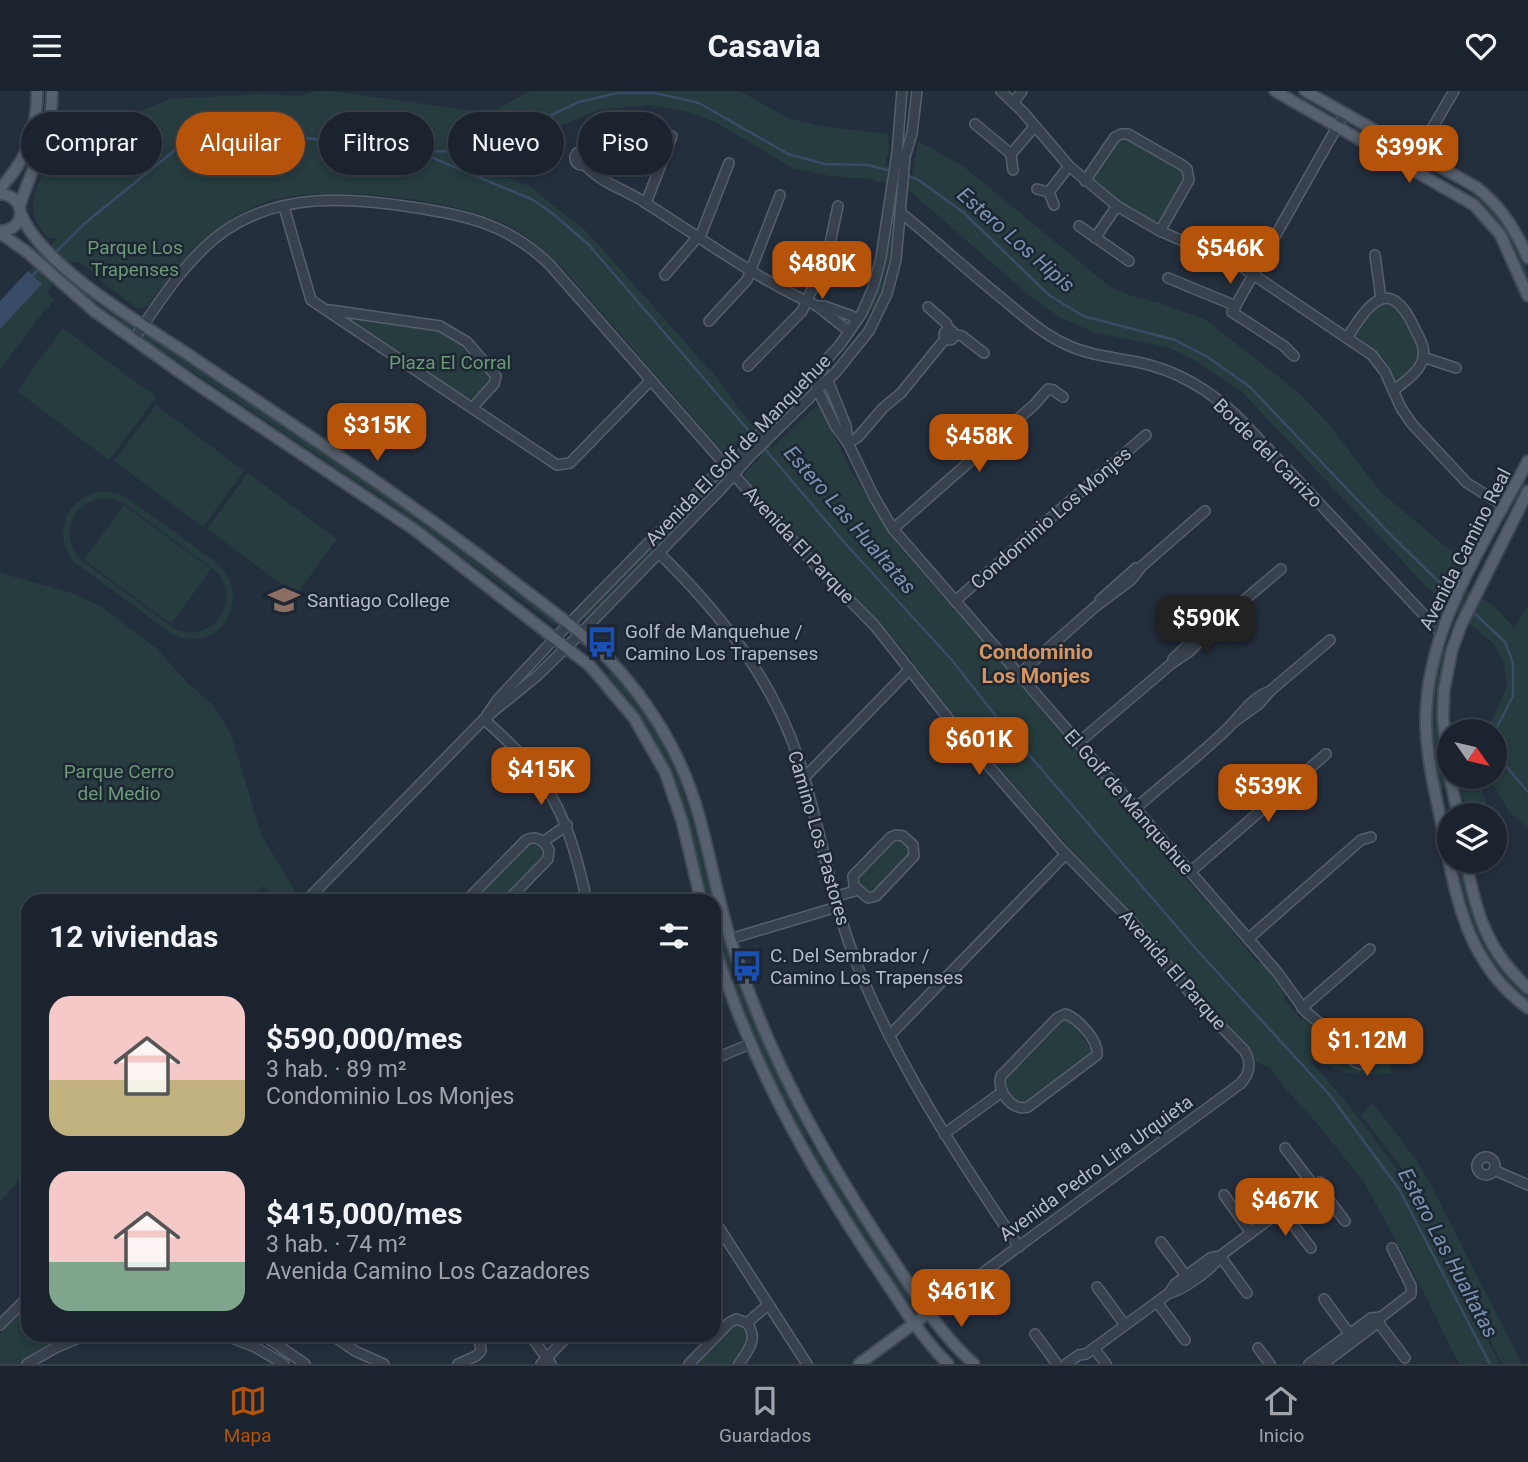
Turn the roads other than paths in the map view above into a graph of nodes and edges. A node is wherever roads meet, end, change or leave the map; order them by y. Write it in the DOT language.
graph roads {
  1 [pos="37,91"];
  2 [pos="52,91"];
  3 [pos="902,91"];
  4 [pos="917,91"];
  5 [pos="1001,91"];
  6 [pos="1022,91"];
  7 [pos="1275,91"];
  8 [pos="1454,91"];
  9 [pos="1309,92"];
  10 [pos="1014,102"];
  11 [pos="1302,106"];
  12 [pos="1345,113"];
  13 [pos="975,124"];
  14 [pos="1035,126"];
  15 [pos="1337,127"];
  16 [pos="1011,154"];
  17 [pos="901,155"];
  18 [pos="1417,155"];
  19 [pos="729,163"];
  20 [pos="1069,166"];
  21 [pos="1013,170"];
  22 [pos="597,175"];
  23 [pos="657,175"];
  24 [pos="1085,181"];
  25 [pos="1465,182"];
  26 [pos="1037,189"];
  27 [pos="0,192"];
  28 [pos="1049,192"];
  29 [pos="1457,194"];
  30 [pos="780,195"];
  31 [pos="896,195"];
  32 [pos="646,203"];
  33 [pos="1054,205"];
  34 [pos="838,206"];
  35 [pos="1117,206"];
  36 [pos="284,207"];
  37 [pos="20,210"];
  38 [pos="901,213"];
  39 [pos="1079,226"];
  40 [pos="1160,231"];
  41 [pos="0,232"];
  42 [pos="925,234"];
  43 [pos="900,238"];
  44 [pos="1095,238"];
  45 [pos="698,239"];
  46 [pos="1375,255"];
  47 [pos="1528,258"];
  48 [pos="1129,261"];
  49 [pos="751,271"];
  50 [pos="665,275"];
  51 [pos="1253,275"];
  52 [pos="1168,278"];
  53 [pos="1528,296"];
  54 [pos="1381,299"];
  55 [pos="806,302"];
  56 [pos="817,306"];
  57 [pos="928,307"];
  58 [pos="324,309"];
  59 [pos="1234,309"];
  60 [pos="857,315"];
  61 [pos="709,321"];
  62 [pos="144,324"];
  63 [pos="869,331"];
  64 [pos="846,333"];
  65 [pos="949,334"];
  66 [pos="1347,338"];
  67 [pos="134,339"];
  68 [pos="984,353"];
  69 [pos="1294,356"];
  70 [pos="829,357"];
  71 [pos="1423,357"];
  72 [pos="748,366"];
  73 [pos="1456,368"];
  74 [pos="651,380"];
  75 [pos="828,381"];
  76 [pos="1394,390"];
  77 [pos="818,391"];
  78 [pos="1063,397"];
  79 [pos="472,408"];
  80 [pos="771,429"];
  81 [pos="1146,435"];
  82 [pos="849,443"];
  83 [pos="747,453"];
  84 [pos="1528,461"];
  85 [pos="726,466"];
  86 [pos="734,475"];
  87 [pos="1528,491"];
  88 [pos="1504,506"];
  89 [pos="1205,511"];
  90 [pos="1498,517"];
  91 [pos="893,529"];
  92 [pos="1507,531"];
  93 [pos="659,553"];
  94 [pos="1281,569"];
  95 [pos="955,601"];
  96 [pos="569,624"];
  97 [pos="1440,632"];
  98 [pos="580,634"];
  99 [pos="556,637"];
  100 [pos="1330,640"];
  101 [pos="568,647"];
  102 [pos="1451,656"];
  103 [pos="616,667"];
  104 [pos="910,670"];
  105 [pos="1018,674"];
  106 [pos="603,679"];
  107 [pos="484,719"];
  108 [pos="1443,719"];
  109 [pos="1078,743"];
  110 [pos="1326,754"];
  111 [pos="804,778"];
  112 [pos="1452,789"];
  113 [pos="1453,795"];
  114 [pos="1437,797"];
  115 [pos="1438,803"];
  116 [pos="1455,803"];
  117 [pos="1135,809"];
  118 [pos="567,825"];
  119 [pos="1371,837"];
  120 [pos="543,842"];
  121 [pos="1066,854"];
  122 [pos="1191,872"];
  123 [pos="1452,873"];
  124 [pos="1469,873"];
  125 [pos="859,890"];
  126 [pos="313,894"];
  127 [pos="473,894"];
  128 [pos="514,894"];
  129 [pos="585,894"];
  130 [pos="699,894"];
  131 [pos="719,894"];
  132 [pos="835,902"];
  133 [pos="721,903"];
  134 [pos="730,939"];
  135 [pos="1248,939"];
  136 [pos="1370,949"];
  137 [pos="721,965"];
  138 [pos="1528,988"];
  139 [pos="1302,1008"];
  140 [pos="1528,1009"];
  141 [pos="1408,1028"];
  142 [pos="889,1036"];
  143 [pos="750,1044"];
  144 [pos="1351,1045"];
  145 [pos="1374,1054"];
  146 [pos="721,1056"];
  147 [pos="1248,1070"];
  148 [pos="1003,1092"];
  149 [pos="944,1134"];
  150 [pos="815,1136"];
  151 [pos="796,1139"];
  152 [pos="1285,1148"];
  153 [pos="1494,1170"];
  154 [pos="1317,1184"];
  155 [pos="1528,1185"];
  156 [pos="1224,1195"];
  157 [pos="1282,1210"];
  158 [pos="1345,1221"];
  159 [pos="721,1231"];
  160 [pos="1251,1233"];
  161 [pos="1161,1242"];
  162 [pos="1019,1247"];
  163 [pos="1311,1248"];
  164 [pos="1392,1248"];
  165 [pos="1220,1256"];
  166 [pos="1188,1279"];
  167 [pos="1097,1287"];
  168 [pos="1247,1293"];
  169 [pos="1324,1299"];
  170 [pos="1157,1302"];
  171 [pos="21,1304"];
  172 [pos="768,1305"];
  173 [pos="928,1313"];
  174 [pos="1379,1319"];
  175 [pos="914,1323"];
  176 [pos="747,1324"];
  177 [pos="0,1325"];
  178 [pos="1125,1325"];
  179 [pos="721,1330"];
  180 [pos="1035,1334"];
  181 [pos="1352,1337"];
  182 [pos="1185,1340"];
  183 [pos="73,1342"];
  184 [pos="242,1342"];
  185 [pos="273,1342"];
  186 [pos="342,1342"];
  187 [pos="479,1342"];
  188 [pos="534,1342"];
  189 [pos="563,1342"];
  190 [pos="710,1342"];
  191 [pos="1258,1348"];
  192 [pos="1090,1351"];
  193 [pos="1405,1358"];
  194 [pos="41,1360"];
  195 [pos="546,1362"];
  196 [pos="1311,1363"];
  197 [pos="27,1364"];
  198 [pos="284,1364"];
  199 [pos="305,1364"];
  200 [pos="384,1364"];
  201 [pos="458,1364"];
  202 [pos="689,1364"];
  203 [pos="739,1364"];
  204 [pos="807,1364"];
  205 [pos="859,1364"];
  206 [pos="948,1364"];
  207 [pos="974,1364"];
  208 [pos="1057,1364"];
  209 [pos="1066,1364"];
  210 [pos="1080,1364"];
  211 [pos="1106,1364"];
  212 [pos="1270,1364"];
  213 [pos="1323,1364"];
  1 -- 27 [label="main road"];
  2 -- 37 [label="main road"];
  3 -- 17 [label="street, Avenida El Golf de Manquehue"];
  4 -- 17 [label="street, Avenida El Golf de Manquehue"];
  5 -- 10 [label="street"];
  6 -- 10 [label="street"];
  7 -- 11 [label="main road"];
  8 -- 18 [label="street"];
  9 -- 11 [label="street"];
  9 -- 12 [label="main road"];
  10 -- 14 [label="street"];
  11 -- 15 [label="main road"];
  12 -- 15 [label="street"];
  12 -- 18 [label="main road"];
  13 -- 16 [label="street"];
  14 -- 16 [label="street"];
  14 -- 20 [label="street"];
  15 -- 29 [label="main road"];
  15 -- 51 [label="street"];
  16 -- 21 [label="street"];
  17 -- 31 [label="street, Avenida El Golf de Manquehue"];
  18 -- 25 [label="main road"];
  19 -- 45 [label="street"];
  20 -- 24 [label="street"];
  20 -- 28 [label="street"];
  22 -- 32 [label="street"];
  23 -- 32 [label="street"];
  24 -- 35 [label="street"];
  24 -- 40 [label="street"];
  25 -- 29 [label="main road"];
  25 -- 47 [label="main road"];
  26 -- 28 [label="street"];
  27 -- 37 [label="main road"];
  28 -- 33 [label="street"];
  29 -- 53 [label="main road"];
  30 -- 49 [label="street"];
  31 -- 38 [label="street, Avenida El Golf de Manquehue"];
  31 -- 60 [label="street, Avenida El Golf de Manquehue"];
  32 -- 45 [label="street"];
  34 -- 55 [label="street"];
  35 -- 40 [label="street"];
  35 -- 44 [label="street"];
  36 -- 58 [label="street"];
  36 -- 62 [label="street, Avenida El Parque"];
  36 -- 74 [label="street, Avenida El Parque"];
  37 -- 41 [label="main road"];
  37 -- 62 [label="main road"];
  38 -- 42 [label="street, Borde del Carrizo"];
  38 -- 43 [label="street, Avenida El Golf de Manquehue"];
  39 -- 44 [label="street"];
  40 -- 51 [label="street"];
  41 -- 67 [label="main road"];
  42 -- 43 [label="street"];
  42 -- 97 [label="street, Borde del Carrizo"];
  43 -- 63 [label="street, Avenida El Golf de Manquehue"];
  44 -- 48 [label="street"];
  45 -- 49 [label="street"];
  45 -- 50 [label="street"];
  46 -- 54 [label="street"];
  49 -- 55 [label="street"];
  49 -- 61 [label="street"];
  51 -- 59 [label="street"];
  51 -- 66 [label="street"];
  52 -- 59 [label="street"];
  54 -- 66 [label="street"];
  54 -- 71 [label="street"];
  55 -- 56 [label="street"];
  55 -- 72 [label="street"];
  56 -- 60 [label="street"];
  56 -- 64 [label="street"];
  57 -- 65 [label="street"];
  58 -- 79 [label="street"];
  58 -- 79 [label="street"];
  59 -- 69 [label="street"];
  60 -- 63 [label="street"];
  60 -- 64 [label="street, Avenida El Golf de Manquehue"];
  62 -- 67 [label="street, Avenida El Parque"];
  62 -- 96 [label="main road"];
  63 -- 75 [label="street, Avenida El Golf de Manquehue"];
  64 -- 70 [label="street, Avenida El Golf de Manquehue"];
  65 -- 68 [label="street"];
  65 -- 82 [label="street"];
  66 -- 76 [label="street"];
  67 -- 99 [label="main road"];
  70 -- 77 [label="street"];
  70 -- 80 [label="street, Avenida El Golf de Manquehue"];
  71 -- 73 [label="street"];
  71 -- 76 [label="street"];
  74 -- 79 [label="street"];
  74 -- 85 [label="street, Avenida El Parque"];
  75 -- 77 [label="street, Avenida El Golf de Manquehue"];
  75 -- 82 [label="street, El Golf de Manquehue"];
  76 -- 88 [label="street"];
  77 -- 80 [label="street, Avenida El Golf de Manquehue"];
  77 -- 82 [label="street, El Golf de Manquehue"];
  78 -- 91 [label="street"];
  80 -- 83 [label="street, Avenida El Golf de Manquehue"];
  81 -- 95 [label="street, Condominio Los Monjes"];
  82 -- 91 [label="street, El Golf de Manquehue"];
  83 -- 85 [label="street, Avenida El Golf de Manquehue"];
  83 -- 86 [label="street, Avenida El Golf de Manquehue"];
  84 -- 88 [label="main road, Avenida Camino Real"];
  85 -- 86 [label="street, Avenida El Parque"];
  85 -- 96 [label="street, Avenida El Golf de Manquehue"];
  86 -- 93 [label="street, Avenida El Golf de Manquehue"];
  86 -- 104 [label="street, Avenida El Parque"];
  87 -- 92 [label="main road, Avenida Camino Real"];
  88 -- 90 [label="main road, Avenida Camino Real"];
  89 -- 105 [label="street"];
  90 -- 92 [label="main road"];
  90 -- 97 [label="main road, Avenida Camino Real"];
  91 -- 95 [label="street, El Golf de Manquehue"];
  92 -- 102 [label="main road, Avenida Camino Real"];
  93 -- 98 [label="street, Avenida El Golf de Manquehue"];
  93 -- 111 [label="street, Camino Los Pastores"];
  94 -- 109 [label="street"];
  95 -- 105 [label="street, El Golf de Manquehue"];
  96 -- 98 [label="main road"];
  96 -- 99 [label="street, Avenida El Golf de Manquehue"];
  97 -- 102 [label="main road"];
  97 -- 114 [label="main road, Avenida Camino Real"];
  98 -- 101 [label="street, Avenida El Golf de Manquehue"];
  98 -- 103 [label="main road"];
  99 -- 101 [label="main road"];
  99 -- 107 [label="street, Avenida El Golf de Manquehue"];
  100 -- 117 [label="street"];
  101 -- 106 [label="main road"];
  101 -- 107 [label="street, Avenida El Golf de Manquehue"];
  102 -- 108 [label="main road, Avenida Camino Real"];
  103 -- 106 [label="main road"];
  103 -- 131 [label="main road"];
  104 -- 111 [label="street"];
  104 -- 121 [label="street, Avenida El Parque"];
  105 -- 109 [label="street, El Golf de Manquehue"];
  106 -- 130 [label="main road"];
  107 -- 118 [label="street"];
  107 -- 126 [label="street, Avenida El Golf de Manquehue"];
  109 -- 117 [label="street, El Golf de Manquehue"];
  110 -- 122 [label="street"];
  111 -- 132 [label="street, Camino Los Pastores"];
  112 -- 113 [label="main road, Avenida Camino Real"];
  113 -- 114 [label="main road"];
  113 -- 116 [label="main road, Avenida Camino Real"];
  114 -- 115 [label="main road, Avenida Camino Real"];
  117 -- 122 [label="street, El Golf de Manquehue"];
  118 -- 120 [label="street"];
  118 -- 129 [label="street"];
  119 -- 135 [label="street"];
  120 -- 127 [label="street"];
  120 -- 128 [label="street"];
  121 -- 142 [label="street"];
  121 -- 147 [label="street, Avenida El Parque"];
  122 -- 135 [label="street, El Golf de Manquehue"];
  123 -- 140 [label="main road, Avenida Camino Real"];
  124 -- 138 [label="main road"];
  125 -- 125 [label="street"];
  125 -- 132 [label="street"];
  132 -- 134 [label="street"];
  132 -- 142 [label="street, Camino Los Pastores"];
  133 -- 134 [label="main road"];
  134 -- 150 [label="main road"];
  135 -- 139 [label="street, El Golf de Manquehue"];
  136 -- 139 [label="street"];
  137 -- 143 [label="main road"];
  139 -- 144 [label="street, El Golf de Manquehue"];
  141 -- 145 [label="street"];
  142 -- 149 [label="street, Camino Los Pastores"];
  143 -- 146 [label="street"];
  143 -- 151 [label="main road"];
  144 -- 145 [label="street"];
  144 -- 145 [label="street"];
  147 -- 162 [label="street, Avenida Pedro Lira Urquieta"];
  148 -- 148 [label="street"];
  148 -- 149 [label="street"];
  149 -- 162 [label="street, Camino Los Pastores"];
  150 -- 151 [label="main road"];
  150 -- 173 [label="main road"];
  151 -- 175 [label="main road"];
  152 -- 154 [label="street"];
  153 -- 155 [label="street"];
  154 -- 157 [label="street"];
  154 -- 158 [label="street"];
  156 -- 160 [label="street"];
  157 -- 160 [label="street"];
  157 -- 163 [label="street"];
  159 -- 172 [label="street"];
  160 -- 165 [label="street"];
  161 -- 166 [label="street"];
  162 -- 173 [label="street, Avenida Pedro Lira Urquieta"];
  164 -- 174 [label="street"];
  165 -- 166 [label="street"];
  165 -- 168 [label="street"];
  166 -- 170 [label="street"];
  167 -- 178 [label="street"];
  169 -- 181 [label="street"];
  170 -- 178 [label="street"];
  170 -- 182 [label="street"];
  171 -- 177 [label="street"];
  172 -- 176 [label="street"];
  172 -- 204 [label="street"];
  173 -- 175 [label="main road, Avenida Pedro Lira Urquieta"];
  173 -- 207 [label="main road"];
  174 -- 181 [label="street"];
  174 -- 193 [label="street"];
  175 -- 205 [label="main road, Avenida Pedro Lira Urquieta"];
  175 -- 206 [label="main road"];
  176 -- 179 [label="street"];
  176 -- 203 [label="street"];
  178 -- 192 [label="street"];
  180 -- 208 [label="street"];
  181 -- 196 [label="street"];
  181 -- 213 [label="street"];
  183 -- 194 [label="street"];
  184 -- 198 [label="street"];
  185 -- 199 [label="street"];
  186 -- 200 [label="street"];
  187 -- 201 [label="street"];
  188 -- 195 [label="street"];
  189 -- 195 [label="street"];
  190 -- 202 [label="street"];
  191 -- 212 [label="street"];
  192 -- 209 [label="street"];
  192 -- 210 [label="street"];
  192 -- 211 [label="street"];
  194 -- 197 [label="street"];
}
